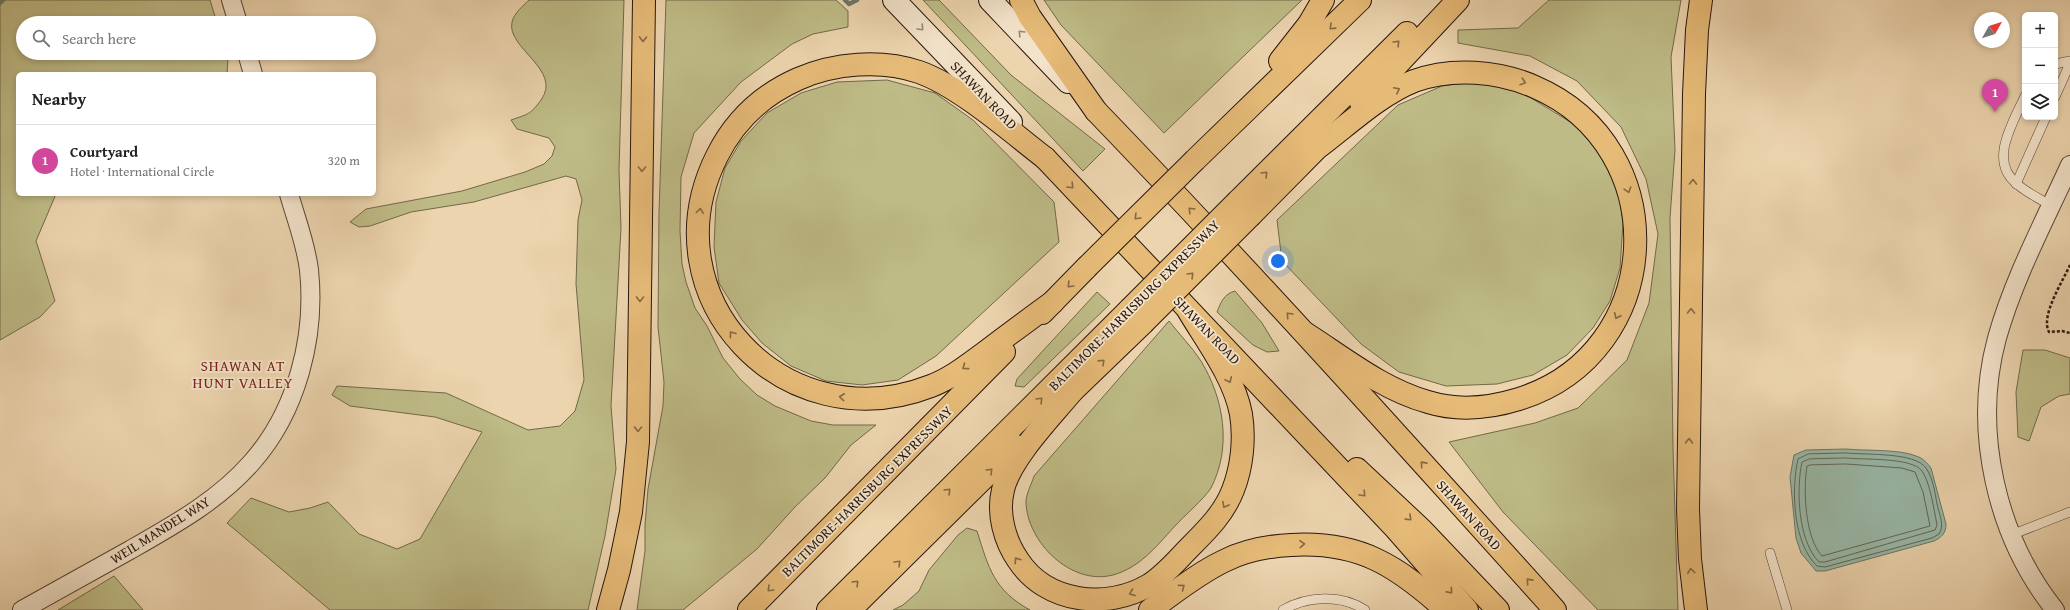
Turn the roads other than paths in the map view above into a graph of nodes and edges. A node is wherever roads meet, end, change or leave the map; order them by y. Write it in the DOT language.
graph roads {
  1 [pos="231,0"];
  2 [pos="644,0"];
  3 [pos="894,0"];
  4 [pos="990,0"];
  5 [pos="1022,0"];
  6 [pos="1323,0"];
  7 [pos="1360,0"];
  8 [pos="1440,0"];
  9 [pos="1458,0"];
  10 [pos="1701,0"];
  11 [pos="236,16"];
  12 [pos="249,60"];
  13 [pos="2070,62"];
  14 [pos="2058,64"];
  15 [pos="252,72"];
  16 [pos="2058,90"];
  17 [pos="2022,103"];
  18 [pos="1096,111"];
  19 [pos="2045,120"];
  20 [pos="1218,138"];
  21 [pos="1320,146"];
  22 [pos="1045,158"];
  23 [pos="2070,166"];
  24 [pos="2016,184"];
  25 [pos="290,196"];
  26 [pos="2052,206"];
  27 [pos="1244,208"];
  28 [pos="1052,302"];
  29 [pos="1188,310"];
  30 [pos="1137,316"];
  31 [pos="1305,333"];
  32 [pos="1255,380"];
  33 [pos="1074,389"];
  34 [pos="2070,512"];
  35 [pos="2011,535"];
  36 [pos="1770,553"];
  37 [pos="22,610"];
  38 [pos="608,610"];
  39 [pos="749,610"];
  40 [pos="828,610"];
  41 [pos="850,610"];
  42 [pos="1150,610"];
  43 [pos="1283,610"];
  44 [pos="1365,610"];
  45 [pos="1446,610"];
  46 [pos="1467,610"];
  47 [pos="1498,610"];
  48 [pos="1555,610"];
  49 [pos="1696,610"];
  50 [pos="1787,610"];
  51 [pos="2055,610"];
  1 -- 11 [label="street"];
  2 -- 38 [label="main road, one-way"];
  3 -- 22 [label="main road, SHAWAN ROAD, one-way"];
  18 -- 4 [label="main road, SHAWAN ROAD, one-way"];
  5 -- 18 [label="main road"];
  6 -- 20 [label="main road"];
  7 -- 20 [label="main road, BALTIMORE-HARRISBURG EXPRESSWAY, one-way"];
  27 -- 8 [label="main road, BALTIMORE-HARRISBURG EXPRESSWAY, one-way"];
  9 -- 21 [label="main road"];
  49 -- 10 [label="main road, one-way"];
  12 -- 15 [label="street"];
  13 -- 14 [label="lane"];
  13 -- 16 [label="lane"];
  17 -- 24 [label="lane"];
  31 -- 18 [label="main road, SHAWAN ROAD, one-way"];
  19 -- 24 [label="lane"];
  20 -- 28 [label="main road, BALTIMORE-HARRISBURG EXPRESSWAY, one-way, bridge"];
  21 -- 27 [label="main road"];
  21 -- 31 [label="main road, one-way"];
  28 -- 22 [label="main road, one-way"];
  22 -- 29 [label="main road, SHAWAN ROAD, one-way"];
  23 -- 26 [label="street"];
  24 -- 26 [label="lane"];
  25 -- 37 [label="street, WEIL MANDEL WAY"];
  26 -- 35 [label="street"];
  30 -- 27 [label="main road, BALTIMORE-HARRISBURG EXPRESSWAY, one-way, bridge"];
  28 -- 39 [label="main road, BALTIMORE-HARRISBURG EXPRESSWAY, one-way"];
  29 -- 32 [label="main road, SHAWAN ROAD"];
  29 -- 33 [label="main road, one-way"];
  33 -- 30 [label="main road, one-way"];
  40 -- 30 [label="main road, BALTIMORE-HARRISBURG EXPRESSWAY, one-way"];
  48 -- 31 [label="main road, SHAWAN ROAD, one-way"];
  32 -- 46 [label="main road, SHAWAN ROAD, one-way"];
  32 -- 47 [label="main road, one-way"];
  41 -- 33 [label="main road, one-way"];
  34 -- 35 [label="lane"];
  35 -- 51 [label="street"];
  36 -- 50 [label="lane"];
  42 -- 45 [label="main road, one-way"];
  43 -- 44 [label="lane"];
}
